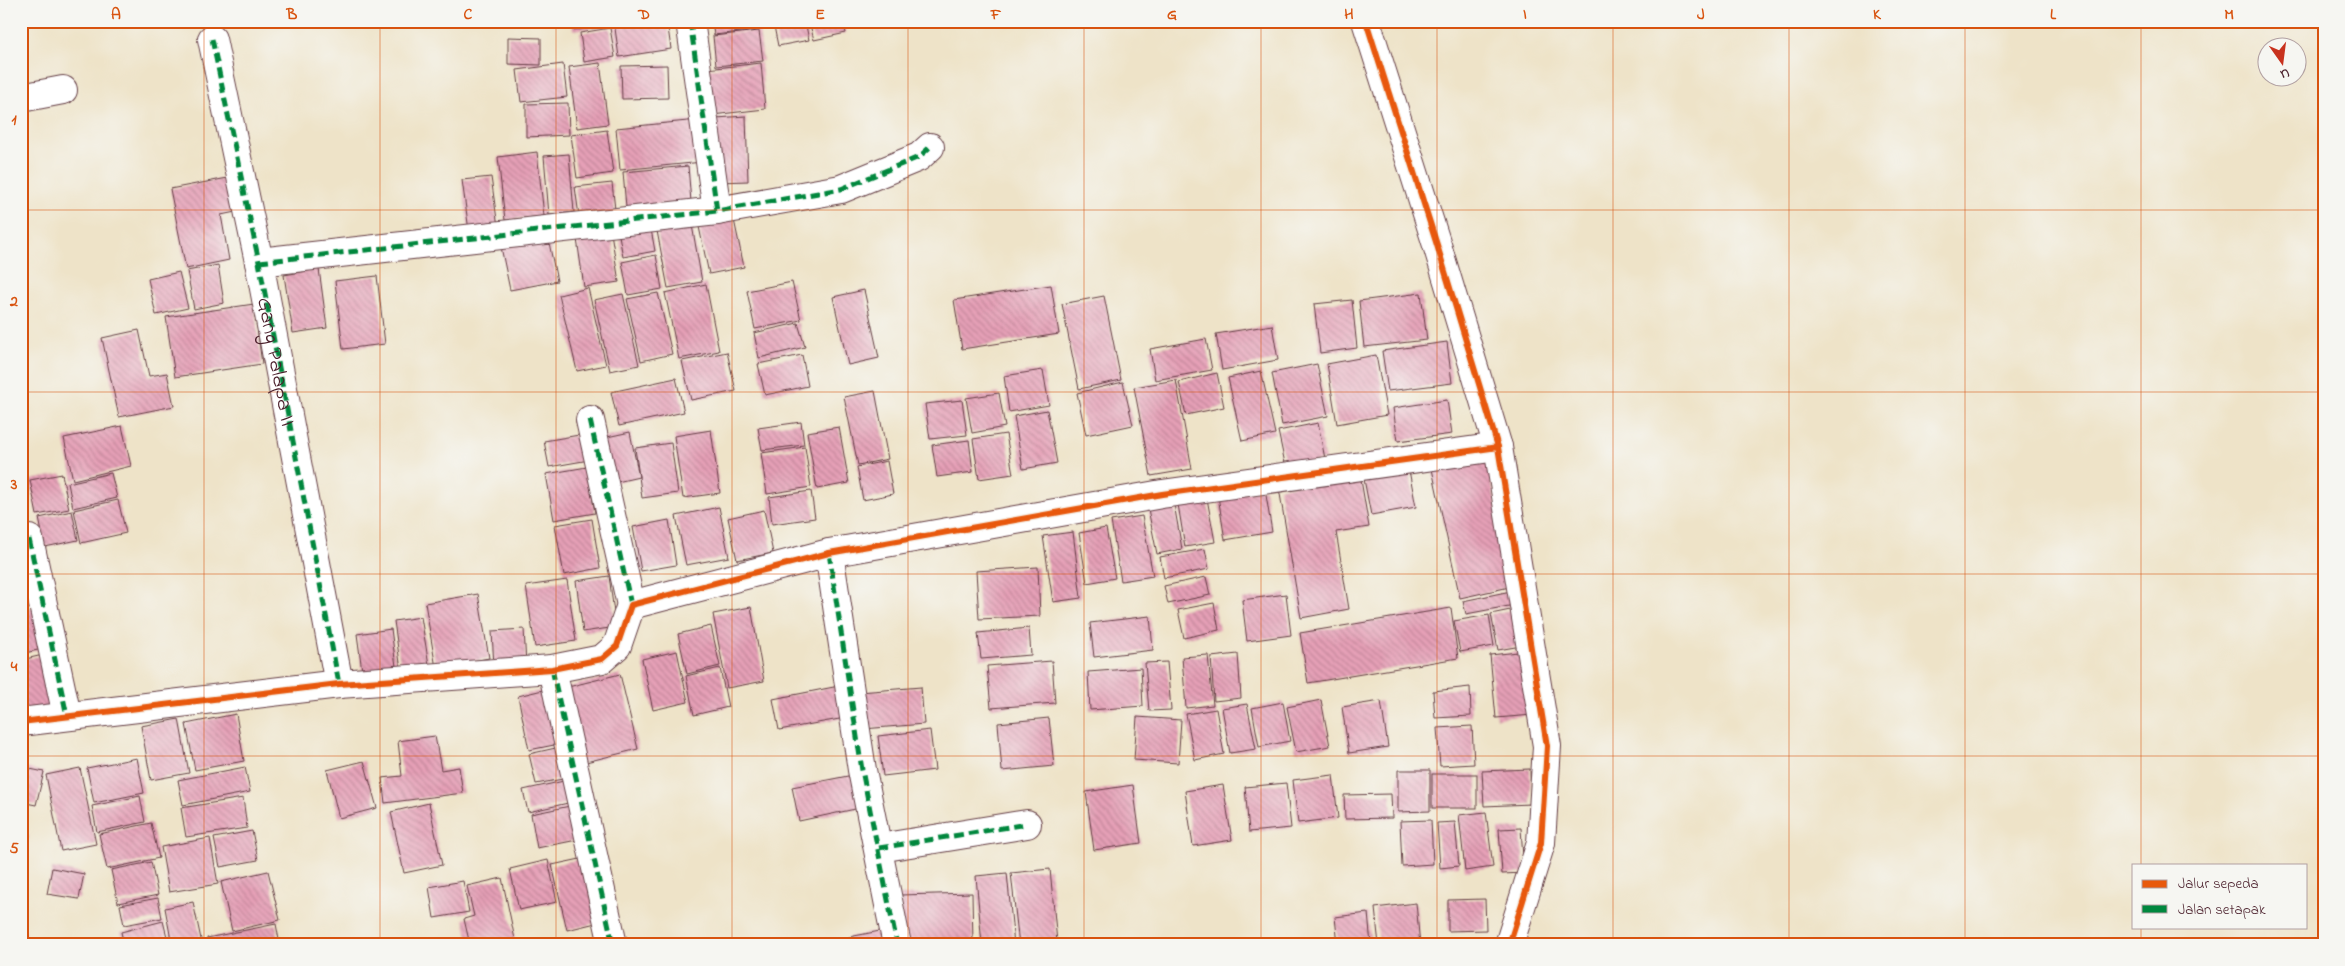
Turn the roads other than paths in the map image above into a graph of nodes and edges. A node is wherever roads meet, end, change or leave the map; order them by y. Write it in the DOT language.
graph roads {
  1 [pos="690,21"];
  2 [pos="1366,21"];
  3 [pos="212,39"];
  4 [pos="63,90"];
  5 [pos="21,98"];
  6 [pos="930,147"];
  7 [pos="717,211"];
  8 [pos="259,262"];
  9 [pos="590,420"];
  10 [pos="1498,447"];
  11 [pos="29,539"];
  12 [pos="829,552"];
  13 [pos="631,605"];
  14 [pos="552,670"];
  15 [pos="339,684"];
  16 [pos="67,716"];
  17 [pos="21,722"];
  18 [pos="1027,824"];
  19 [pos="879,848"];
  20 [pos="613,945"];
  21 [pos="898,945"];
  22 [pos="1509,945"];
  1 -- 7 [label="street"];
  2 -- 10 [label="street"];
  3 -- 8 [label="street, Gang Palapa II"];
  4 -- 5 [label="street"];
  6 -- 7 [label="street"];
  7 -- 8 [label="street"];
  8 -- 15 [label="street, Gang Palapa II"];
  9 -- 13 [label="street"];
  10 -- 12 [label="street"];
  10 -- 22 [label="street"];
  11 -- 16 [label="street"];
  12 -- 13 [label="street"];
  12 -- 19 [label="street"];
  13 -- 14 [label="street"];
  14 -- 15 [label="street"];
  14 -- 20 [label="street"];
  15 -- 16 [label="street"];
  16 -- 17 [label="street"];
  18 -- 19 [label="street"];
  19 -- 21 [label="street"];
}
